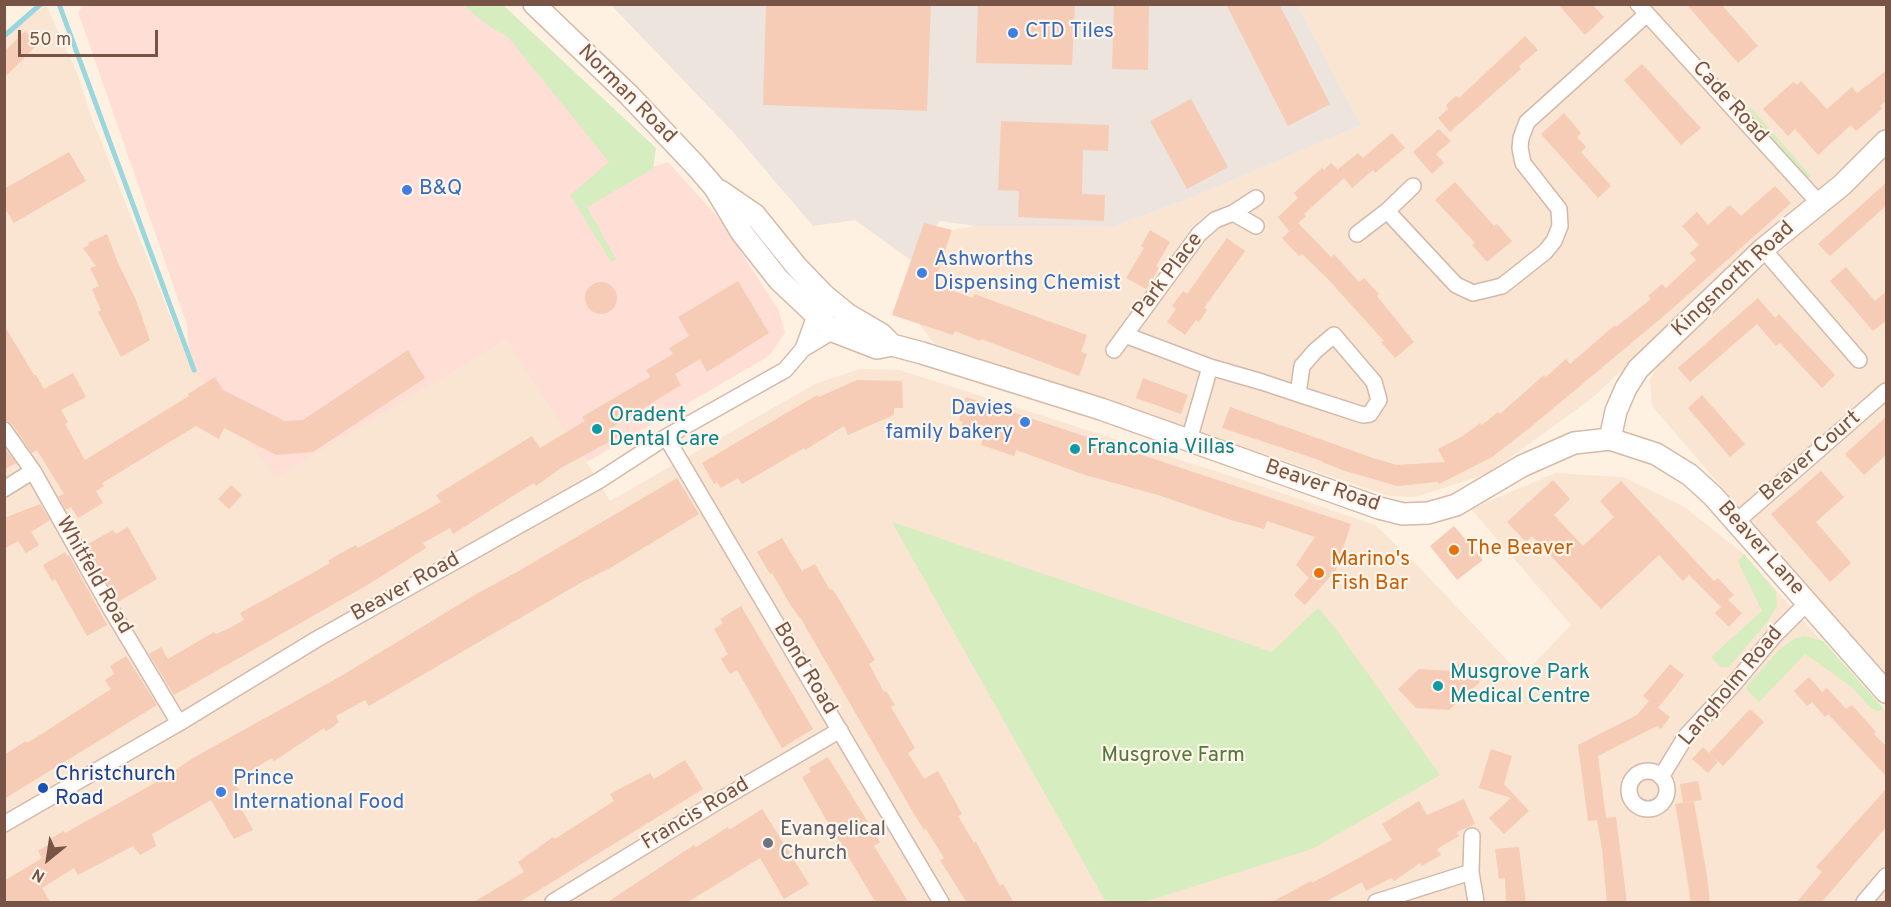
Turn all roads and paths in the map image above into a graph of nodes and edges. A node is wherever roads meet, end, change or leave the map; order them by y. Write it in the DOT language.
graph roads {
  1 [pos="534,4"];
  2 [pos="1642,9"];
  3 [pos="1887,141"];
  4 [pos="1413,186"];
  5 [pos="715,188"];
  6 [pos="1256,198"];
  7 [pos="1820,203"];
  8 [pos="1387,211"];
  9 [pos="1233,213"];
  10 [pos="1256,226"];
  11 [pos="1357,234"];
  12 [pos="1763,249"];
  13 [pos="825,296"];
  14 [pos="814,314"];
  15 [pos="847,314"];
  16 [pos="833,331"];
  17 [pos="1125,335"];
  18 [pos="892,345"];
  19 [pos="802,348"];
  20 [pos="1114,351"];
  21 [pos="1859,360"];
  22 [pos="1210,367"];
  23 [pos="1887,391"];
  24 [pos="1298,394"];
  25 [pos="4,430"];
  26 [pos="666,437"];
  27 [pos="1610,439"];
  28 [pos="1189,440"];
  29 [pos="33,471"];
  30 [pos="4,489"];
  31 [pos="1736,522"];
  32 [pos="1808,602"];
  33 [pos="1887,692"];
  34 [pos="179,723"];
  35 [pos="840,730"];
  36 [pos="1661,777"];
  37 [pos="4,824"];
  38 [pos="1472,836"];
  39 [pos="1471,872"];
  40 [pos="1887,876"];
  41 [pos="553,903"];
  42 [pos="941,903"];
  43 [pos="1376,903"];
  44 [pos="1476,903"];
  45 [pos="1864,903"];
  1 -- 5 [label="main road, Norman Road"];
  2 -- 7 [label="street, Cade Road"];
  2 -- 8 [label="street"];
  3 -- 7 [label="main road, Kingsnorth Road"];
  4 -- 8 [label="street"];
  5 -- 13 [label="main road, Norman Road"];
  5 -- 14 [label="main road, Norman Road"];
  6 -- 9 [label="street, Park Place"];
  7 -- 12 [label="main road, Kingsnorth Road"];
  8 -- 11 [label="street"];
  9 -- 10 [label="street"];
  9 -- 17 [label="street, Park Place"];
  12 -- 21 [label="street"];
  12 -- 27 [label="main road, Kingsnorth Road"];
  13 -- 14 [label="street"];
  13 -- 15 [label="main road, Beaver Road"];
  14 -- 16 [label="main road, Beaver Road"];
  14 -- 19 [label="street, Beaver Road"];
  15 -- 16 [label="street"];
  15 -- 18 [label="main road, Beaver Road"];
  16 -- 18 [label="main road, Beaver Road"];
  16 -- 19 [label="street, Beaver Road"];
  17 -- 20 [label="street"];
  17 -- 22 [label="street, Park Place"];
  18 -- 28 [label="main road, Beaver Road"];
  19 -- 26 [label="street, Beaver Road"];
  22 -- 24 [label="street, Park Place"];
  22 -- 28 [label="street"];
  23 -- 31 [label="street, Beaver Court"];
  24 -- 24 [label="street, Park Place"];
  25 -- 29 [label="street, Whitfeld Road"];
  26 -- 34 [label="street, Beaver Road"];
  26 -- 35 [label="street, Bond Road"];
  27 -- 28 [label="main road, Beaver Road"];
  27 -- 31 [label="main road, Beaver Lane"];
  29 -- 30 [label="street"];
  29 -- 34 [label="street, Whitfeld Road"];
  31 -- 32 [label="main road, Beaver Lane"];
  32 -- 33 [label="main road, Beaver Lane"];
  32 -- 36 [label="street, Langholm Road"];
  34 -- 37 [label="street, Beaver Road"];
  35 -- 41 [label="street, Francis Road"];
  35 -- 42 [label="street, Bond Road"];
  38 -- 39 [label="street"];
  39 -- 43 [label="street"];
  39 -- 44 [label="street"];
  40 -- 45 [label="street"];
}
